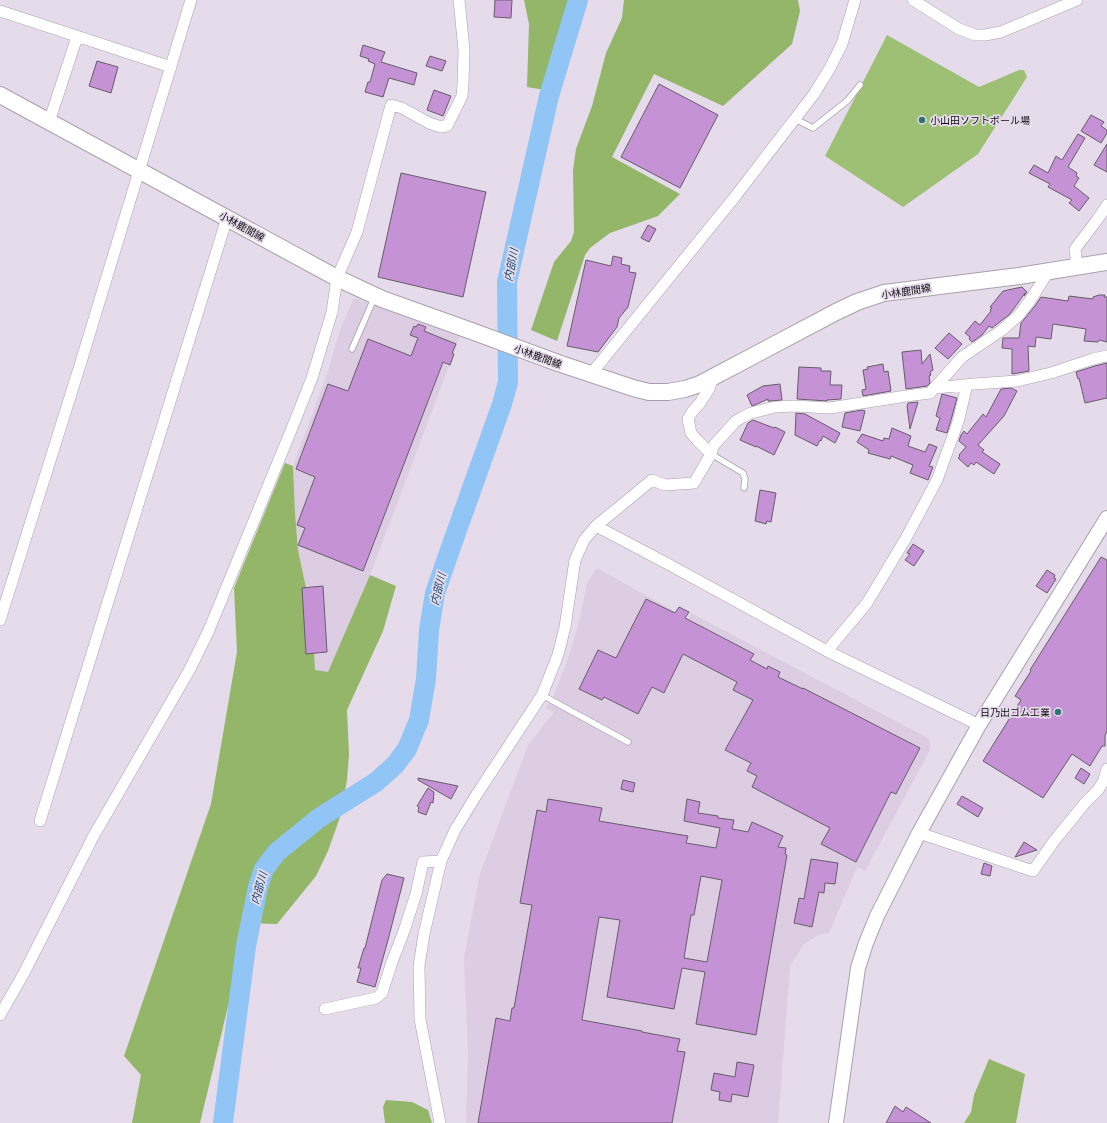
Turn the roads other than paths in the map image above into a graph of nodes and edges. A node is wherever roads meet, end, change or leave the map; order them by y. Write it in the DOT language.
graph roads {
  1 [pos="192,0"];
  2 [pos="458,0"];
  3 [pos="855,0"];
  4 [pos="913,0"];
  5 [pos="1077,0"];
  6 [pos="0,11"];
  7 [pos="78,36"];
  8 [pos="171,67"];
  9 [pos="860,85"];
  10 [pos="0,95"];
  11 [pos="795,119"];
  12 [pos="49,122"];
  13 [pos="139,170"];
  14 [pos="1107,205"];
  15 [pos="227,218"];
  16 [pos="1107,262"];
  17 [pos="1077,266"];
  18 [pos="1049,271"];
  19 [pos="338,278"];
  20 [pos="375,296"];
  21 [pos="352,349"];
  22 [pos="1107,356"];
  23 [pos="591,374"];
  24 [pos="713,377"];
  25 [pos="967,385"];
  26 [pos="936,388"];
  27 [pos="711,454"];
  28 [pos="744,488"];
  29 [pos="1107,518"];
  30 [pos="596,526"];
  31 [pos="0,620"];
  32 [pos="827,651"];
  33 [pos="542,695"];
  34 [pos="979,725"];
  35 [pos="628,742"];
  36 [pos="1107,769"];
  37 [pos="40,821"];
  38 [pos="919,833"];
  39 [pos="441,861"];
  40 [pos="325,1008"];
  41 [pos="0,1015"];
  42 [pos="440,1123"];
  43 [pos="836,1123"];
  1 -- 8 [label="street"];
  2 -- 19 [label="street"];
  3 -- 11 [label="street"];
  4 -- 5 [label="street"];
  6 -- 7 [label="street"];
  7 -- 8 [label="street"];
  7 -- 12 [label="street"];
  8 -- 13 [label="street"];
  9 -- 11 [label="lane"];
  10 -- 12 [label="main road, 小林鹿間線"];
  11 -- 23 [label="street"];
  12 -- 13 [label="main road, 小林鹿間線"];
  13 -- 15 [label="main road, 小林鹿間線"];
  13 -- 31 [label="street"];
  14 -- 17 [label="street"];
  15 -- 19 [label="main road, 小林鹿間線"];
  15 -- 37 [label="street"];
  16 -- 17 [label="main road, 小林鹿間線"];
  17 -- 18 [label="main road, 小林鹿間線"];
  18 -- 24 [label="main road, 小林鹿間線"];
  18 -- 26 [label="street"];
  19 -- 20 [label="main road, 小林鹿間線"];
  19 -- 41 [label="street"];
  20 -- 21 [label="lane"];
  20 -- 23 [label="main road, 小林鹿間線"];
  22 -- 25 [label="street"];
  23 -- 24 [label="main road, 小林鹿間線"];
  24 -- 27 [label="street"];
  25 -- 26 [label="street"];
  25 -- 32 [label="street"];
  26 -- 27 [label="street"];
  27 -- 28 [label="lane"];
  27 -- 30 [label="street"];
  29 -- 34 [label="street"];
  30 -- 32 [label="street"];
  30 -- 33 [label="street"];
  32 -- 34 [label="street"];
  33 -- 35 [label="lane"];
  33 -- 39 [label="street"];
  34 -- 38 [label="street"];
  36 -- 38 [label="street"];
  38 -- 43 [label="street"];
  39 -- 40 [label="street"];
  39 -- 42 [label="street"];
}
